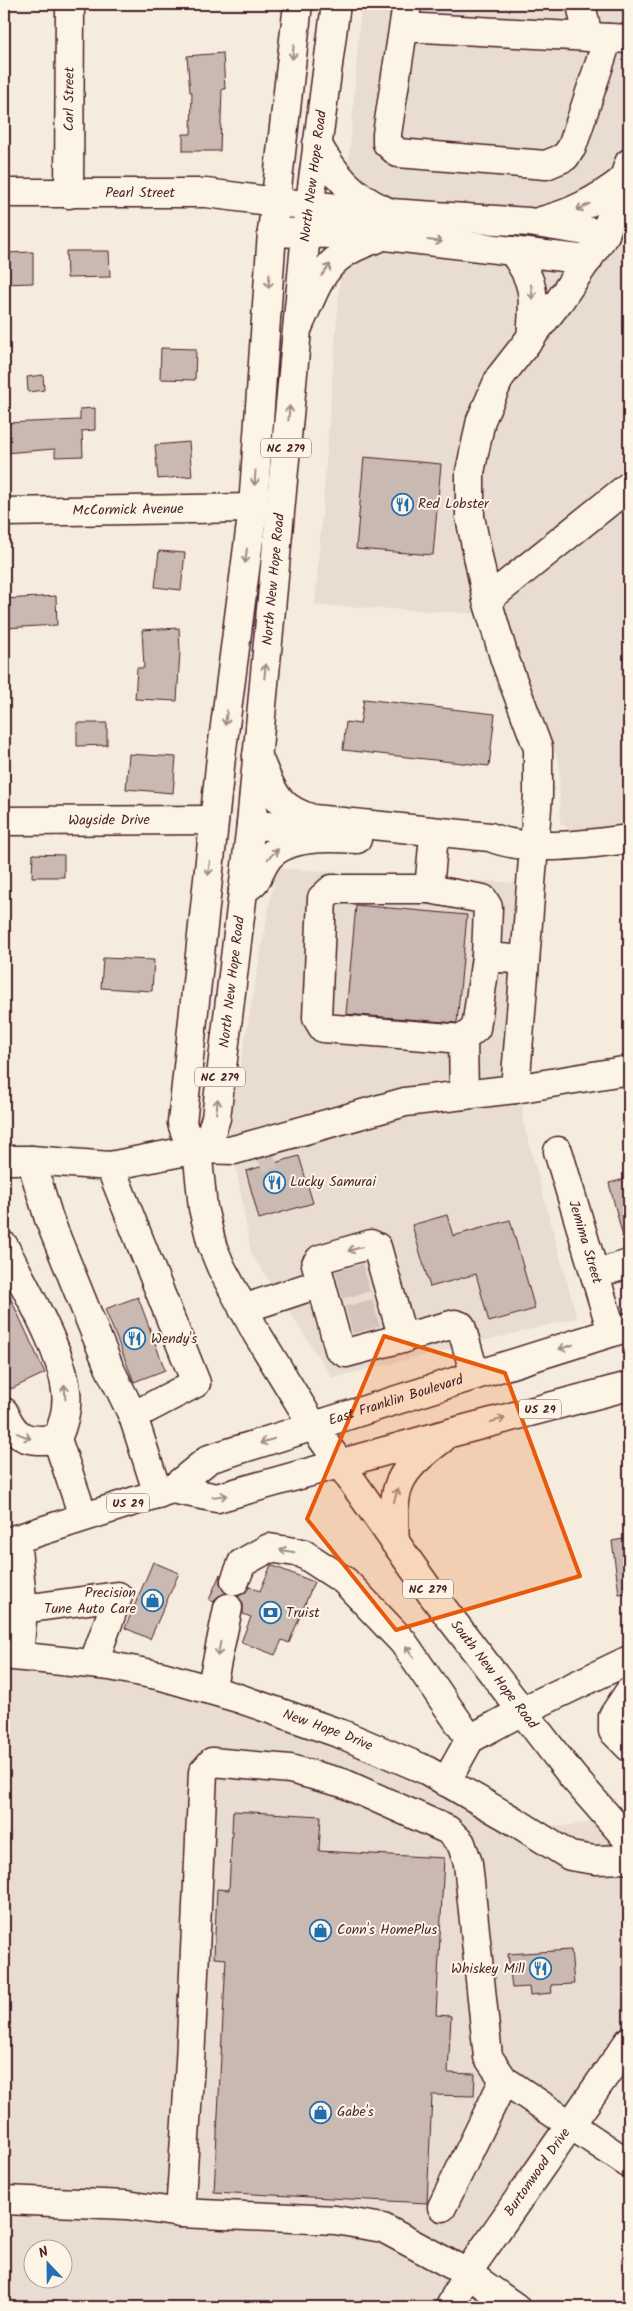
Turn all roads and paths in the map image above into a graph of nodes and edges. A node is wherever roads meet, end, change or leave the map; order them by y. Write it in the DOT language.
graph roads {
  1 [pos="70,4"];
  2 [pos="298,4"];
  3 [pos="336,4"];
  4 [pos="581,4"];
  5 [pos="406,16"];
  6 [pos="609,38"];
  7 [pos="317,144"];
  8 [pos="626,172"];
  9 [pos="4,193"];
  10 [pos="69,194"];
  11 [pos="276,202"];
  12 [pos="309,205"];
  13 [pos="529,222"];
  14 [pos="388,224"];
  15 [pos="272,232"];
  16 [pos="306,233"];
  17 [pos="605,234"];
  18 [pos="512,251"];
  19 [pos="588,260"];
  20 [pos="297,329"];
  21 [pos="531,338"];
  22 [pos="629,486"];
  23 [pos="252,508"];
  24 [pos="4,512"];
  25 [pos="487,600"];
  26 [pos="257,755"];
  27 [pos="221,757"];
  28 [pos="214,820"];
  29 [pos="4,822"];
  30 [pos="251,824"];
  31 [pos="340,838"];
  32 [pos="629,839"];
  33 [pos="506,844"];
  34 [pos="534,844"];
  35 [pos="433,846"];
  36 [pos="429,889"];
  37 [pos="242,890"];
  38 [pos="486,957"];
  39 [pos="525,960"];
  40 [pos="463,1039"];
  41 [pos="629,1070"];
  42 [pos="515,1088"];
  43 [pos="464,1095"];
  44 [pos="324,1131"];
  45 [pos="197,1149"];
  46 [pos="558,1151"];
  47 [pos="255,1154"];
  48 [pos="4,1160"];
  49 [pos="31,1160"];
  50 [pos="110,1166"];
  51 [pos="4,1246"];
  52 [pos="629,1264"];
  53 [pos="595,1274"];
  54 [pos="327,1286"];
  55 [pos="243,1309"];
  56 [pos="621,1329"];
  57 [pos="403,1339"];
  58 [pos="475,1376"];
  59 [pos="629,1386"];
  60 [pos="4,1412"];
  61 [pos="132,1416"];
  62 [pos="314,1427"];
  63 [pos="450,1433"];
  64 [pos="57,1439"];
  65 [pos="339,1464"];
  66 [pos="165,1492"];
  67 [pos="83,1516"];
  68 [pos="10,1541"];
  69 [pos="395,1544"];
  70 [pos="235,1581"];
  71 [pos="228,1608"];
  72 [pos="23,1609"];
  73 [pos="11,1656"];
  74 [pos="93,1664"];
  75 [pos="626,1665"];
  76 [pos="211,1690"];
  77 [pos="629,1692"];
  78 [pos="522,1710"];
  79 [pos="470,1739"];
  80 [pos="629,1747"];
  81 [pos="446,1782"];
  82 [pos="629,1841"];
  83 [pos="629,1859"];
  84 [pos="629,2041"];
  85 [pos="504,2080"];
  86 [pos="571,2125"];
  87 [pos="629,2164"];
  88 [pos="4,2200"];
  89 [pos="442,2207"];
  90 [pos="180,2213"];
  91 [pos="467,2273"];
  92 [pos="450,2307"];
  93 [pos="515,2307"];
  1 -- 10 [label="main road, Carl Street"];
  2 -- 11 [label="main road, North New Hope Road, one-way"];
  3 -- 7 [label="main road, North New Hope Road / NC 279"];
  4 -- 6 [label="main road"];
  5 -- 6 [label="main road"];
  5 -- 6 [label="main road"];
  7 -- 12 [label="main road, North New Hope Road / NC 279"];
  7 -- 14 [label="main road"];
  8 -- 13 [label="main road, one-way"];
  8 -- 17 [label="main road"];
  9 -- 10 [label="main road, Pearl Street"];
  10 -- 11 [label="main road, Pearl Street"];
  11 -- 12 [label="main road, Pearl Street"];
  11 -- 15 [label="main road, North New Hope Road"];
  12 -- 14 [label="main road, Pearl Street"];
  12 -- 16 [label="main road, North New Hope Road / NC 279"];
  13 -- 14 [label="main road"];
  13 -- 17 [label="main road"];
  14 -- 16 [label="main road"];
  14 -- 18 [label="main road, one-way"];
  20 -- 14 [label="main road, one-way"];
  15 -- 16 [label="main road"];
  15 -- 23 [label="main road, North New Hope Road, one-way"];
  16 -- 20 [label="main road, North New Hope Road / NC 279"];
  17 -- 19 [label="main road"];
  18 -- 19 [label="main road"];
  18 -- 21 [label="main road, one-way"];
  19 -- 21 [label="main road"];
  26 -- 20 [label="main road, North New Hope Road / NC 279, one-way"];
  21 -- 25 [label="main road"];
  22 -- 25 [label="main road"];
  23 -- 24 [label="main road, McCormick Avenue"];
  23 -- 27 [label="main road, North New Hope Road, one-way"];
  25 -- 34 [label="main road"];
  26 -- 30 [label="main road, North New Hope Road / NC 279"];
  26 -- 33 [label="main road"];
  27 -- 28 [label="main road, North New Hope Road"];
  27 -- 30 [label="main road"];
  28 -- 29 [label="main road, Wayside Drive"];
  28 -- 45 [label="main road, North New Hope Road, one-way"];
  30 -- 31 [label="main road"];
  30 -- 37 [label="main road, North New Hope Road / NC 279"];
  31 -- 35 [label="main road"];
  37 -- 31 [label="main road, one-way"];
  32 -- 34 [label="main road"];
  33 -- 34 [label="main road"];
  33 -- 35 [label="main road"];
  34 -- 39 [label="main road"];
  35 -- 36 [label="main road"];
  36 -- 38 [label="main road"];
  36 -- 40 [label="main road"];
  45 -- 37 [label="main road, North New Hope Road / NC 279, one-way"];
  38 -- 39 [label="main road"];
  38 -- 40 [label="main road"];
  39 -- 42 [label="main road"];
  40 -- 43 [label="main road"];
  41 -- 42 [label="main road"];
  42 -- 43 [label="main road"];
  43 -- 44 [label="main road"];
  44 -- 47 [label="main road"];
  44 -- 47 [label="main road"];
  45 -- 47 [label="main road"];
  45 -- 50 [label="main road"];
  45 -- 55 [label="main road, North New Hope Road / NC 279"];
  46 -- 53 [label="main road, Jemima Street"];
  48 -- 49 [label="main road"];
  49 -- 50 [label="main road"];
  49 -- 61 [label="main road"];
  50 -- 61 [label="main road"];
  64 -- 51 [label="main road, one-way"];
  52 -- 53 [label="main road"];
  53 -- 56 [label="main road, Jemima Street"];
  54 -- 55 [label="main road"];
  54 -- 57 [label="main road"];
  57 -- 54 [label="main road, one-way"];
  55 -- 62 [label="main road, North New Hope Road / NC 279"];
  56 -- 58 [label="main road, East Franklin Boulevard / US 29, one-way"];
  57 -- 58 [label="main road"];
  58 -- 62 [label="main road, East Franklin Boulevard / US 29"];
  63 -- 59 [label="main road, East Franklin Boulevard / US 29, one-way"];
  60 -- 64 [label="main road, one-way"];
  61 -- 66 [label="main road"];
  62 -- 65 [label="main road, South New Hope Road / NC 279"];
  62 -- 66 [label="main road, East Franklin Boulevard / US 29, one-way"];
  63 -- 65 [label="main road, East Franklin Boulevard / US 29"];
  69 -- 63 [label="main road, one-way"];
  64 -- 67 [label="main road"];
  66 -- 65 [label="main road, East Franklin Boulevard / US 29, one-way"];
  65 -- 69 [label="main road, South New Hope Road / NC 279"];
  66 -- 67 [label="main road, East Franklin Boulevard / US 29"];
  67 -- 68 [label="main road, East Franklin Boulevard / US 29"];
  68 -- 72 [label="main road"];
  69 -- 78 [label="main road, South New Hope Road / NC 279"];
  79 -- 70 [label="main road, one-way"];
  71 -- 76 [label="main road, one-way"];
  72 -- 73 [label="main road"];
  72 -- 74 [label="main road"];
  73 -- 74 [label="main road, New Hope Drive"];
  74 -- 76 [label="main road, New Hope Drive"];
  75 -- 78 [label="main road"];
  76 -- 81 [label="main road, New Hope Drive"];
  77 -- 80 [label="main road"];
  78 -- 79 [label="main road"];
  78 -- 82 [label="main road, South New Hope Road / NC 279"];
  79 -- 81 [label="main road"];
  81 -- 83 [label="main road, New Hope Drive"];
  84 -- 86 [label="main road, Burtonwood Drive"];
  85 -- 86 [label="main road"];
  85 -- 89 [label="main road"];
  85 -- 90 [label="main road"];
  86 -- 87 [label="main road"];
  86 -- 91 [label="main road, Burtonwood Drive"];
  88 -- 90 [label="main road"];
  90 -- 91 [label="main road"];
  91 -- 92 [label="main road, Burtonwood Drive"];
  91 -- 93 [label="main road"];
}
